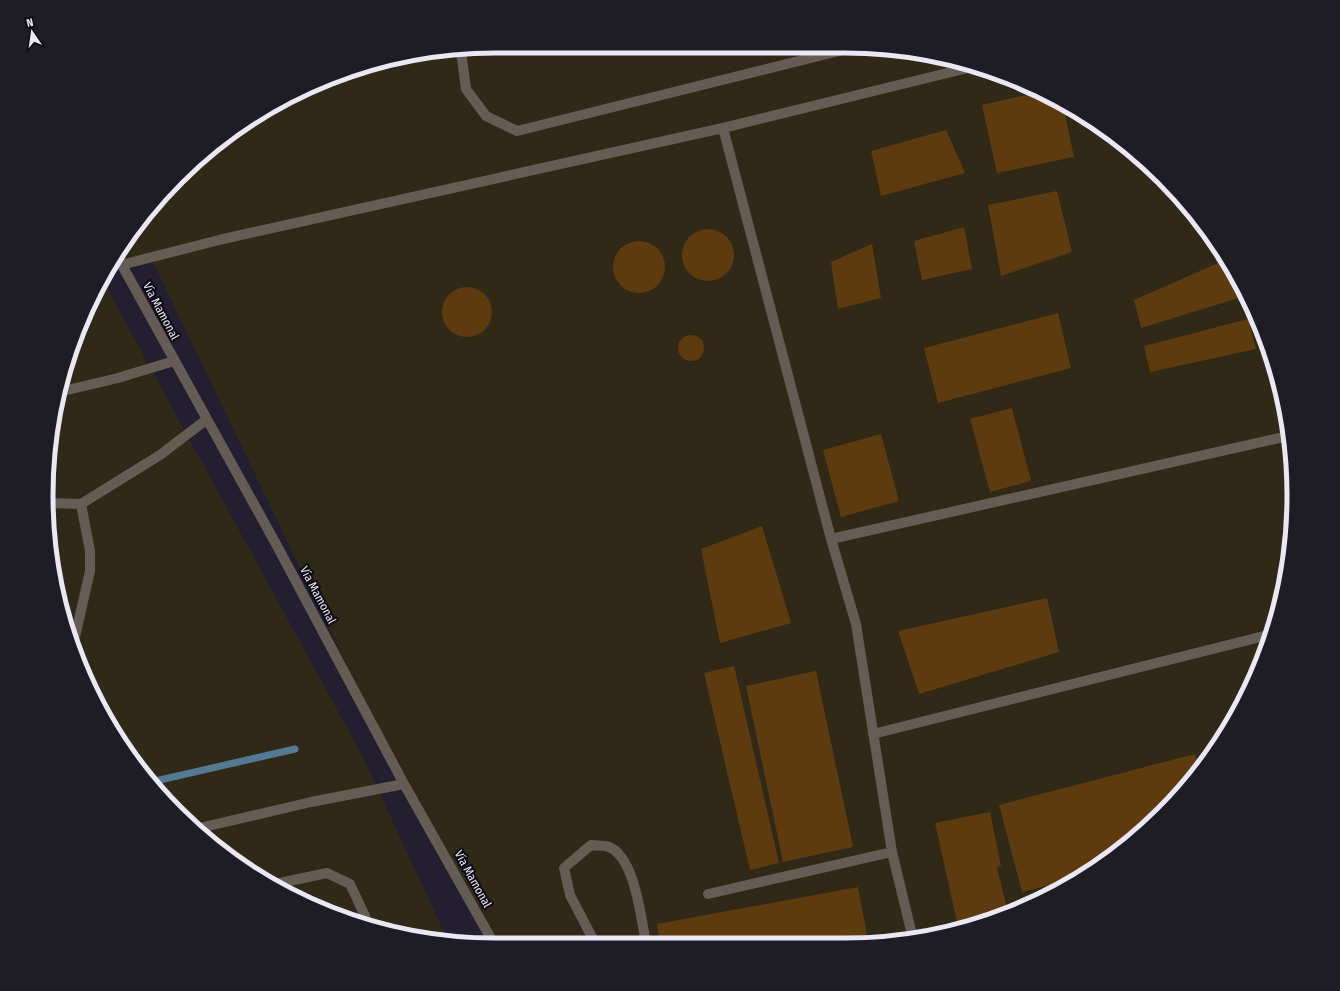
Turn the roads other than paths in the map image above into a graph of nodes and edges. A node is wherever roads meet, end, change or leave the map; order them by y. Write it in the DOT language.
graph roads {
  1 [pos="831,53"];
  2 [pos="461,55"];
  3 [pos="963,69"];
  4 [pos="723,128"];
  5 [pos="120,261"];
  6 [pos="174,361"];
  7 [pos="66,390"];
  8 [pos="206,420"];
  9 [pos="1283,437"];
  10 [pos="53,503"];
  11 [pos="81,504"];
  12 [pos="831,539"];
  13 [pos="75,636"];
  14 [pos="1265,636"];
  15 [pos="873,734"];
  16 [pos="404,784"];
  17 [pos="203,827"];
  18 [pos="892,852"];
  19 [pos="281,883"];
  20 [pos="708,894"];
  21 [pos="366,919"];
  22 [pos="911,932"];
  23 [pos="491,938"];
  24 [pos="592,938"];
  25 [pos="645,938"];
  1 -- 2 [label="street"];
  3 -- 4 [label="street"];
  4 -- 5 [label="street"];
  4 -- 12 [label="street"];
  5 -- 6 [label="street, Vía Mamonal"];
  6 -- 7 [label="street"];
  6 -- 8 [label="street, Vía Mamonal"];
  8 -- 11 [label="street"];
  8 -- 16 [label="street, Vía Mamonal"];
  9 -- 12 [label="street"];
  10 -- 11 [label="street"];
  11 -- 13 [label="street"];
  12 -- 15 [label="street"];
  14 -- 15 [label="street"];
  15 -- 18 [label="street"];
  16 -- 17 [label="street"];
  16 -- 23 [label="street, Vía Mamonal"];
  18 -- 20 [label="street"];
  18 -- 22 [label="street"];
  19 -- 21 [label="street"];
  24 -- 25 [label="street"];
}
